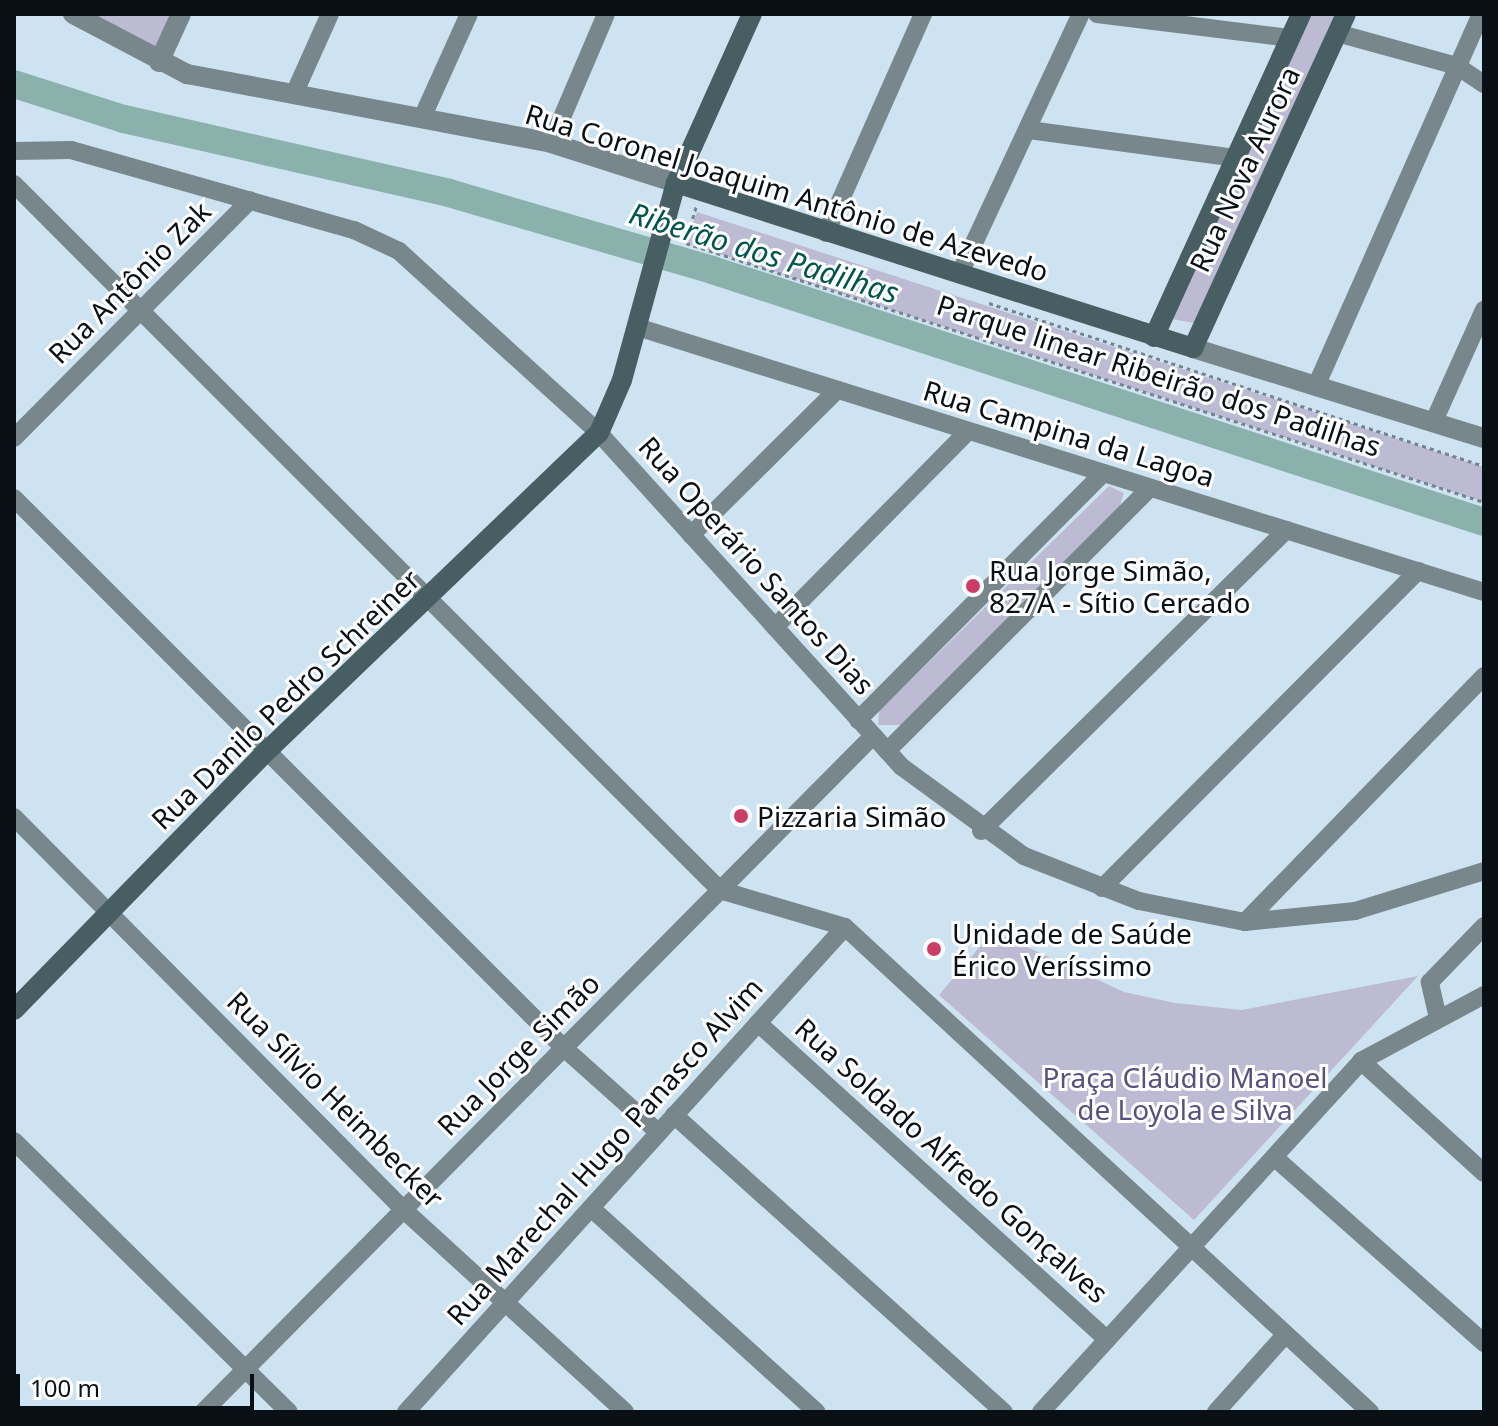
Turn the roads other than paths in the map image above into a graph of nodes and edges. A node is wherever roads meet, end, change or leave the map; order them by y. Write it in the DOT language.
graph roads {
  1 [pos="73,14"];
  2 [pos="181,14"];
  3 [pos="330,14"];
  4 [pos="469,14"];
  5 [pos="606,14"];
  6 [pos="752,14"];
  7 [pos="923,14"];
  8 [pos="1081,14"];
  9 [pos="1097,14"];
  10 [pos="1301,14"];
  11 [pos="1346,14"];
  12 [pos="1481,14"];
  13 [pos="1337,33"];
  14 [pos="1290,38"];
  15 [pos="159,62"];
  16 [pos="1457,66"];
  17 [pos="1484,84"];
  18 [pos="294,94"];
  19 [pos="422,118"];
  20 [pos="1029,130"];
  21 [pos="551,143"];
  22 [pos="14,151"];
  23 [pos="689,156"];
  24 [pos="1235,158"];
  25 [pos="676,183"];
  26 [pos="14,184"];
  27 [pos="699,190"];
  28 [pos="250,200"];
  29 [pos="826,233"];
  30 [pos="960,273"];
  31 [pos="140,310"];
  32 [pos="1484,310"];
  33 [pos="637,327"];
  34 [pos="1154,337"];
  35 [pos="1193,348"];
  36 [pos="1317,384"];
  37 [pos="837,390"];
  38 [pos="1434,421"];
  39 [pos="968,431"];
  40 [pos="599,433"];
  41 [pos="14,438"];
  42 [pos="1484,438"];
  43 [pos="1103,473"];
  44 [pos="1150,488"];
  45 [pos="14,498"];
  46 [pos="1286,530"];
  47 [pos="691,535"];
  48 [pos="1418,571"];
  49 [pos="1484,592"];
  50 [pos="431,597"];
  51 [pos="775,627"];
  52 [pos="1484,676"];
  53 [pos="858,720"];
  54 [pos="873,736"];
  55 [pos="269,749"];
  56 [pos="887,751"];
  57 [pos="14,817"];
  58 [pos="981,831"];
  59 [pos="1484,871"];
  60 [pos="1102,888"];
  61 [pos="720,890"];
  62 [pos="109,910"];
  63 [pos="1245,922"];
  64 [pos="1484,926"];
  65 [pos="845,927"];
  66 [pos="1483,996"];
  67 [pos="14,1010"];
  68 [pos="1438,1018"];
  69 [pos="758,1023"];
  70 [pos="564,1048"];
  71 [pos="1361,1061"];
  72 [pos="674,1115"];
  73 [pos="659,1133"];
  74 [pos="14,1141"];
  75 [pos="1274,1157"];
  76 [pos="1484,1173"];
  77 [pos="591,1208"];
  78 [pos="404,1210"];
  79 [pos="1190,1249"];
  80 [pos="505,1302"];
  81 [pos="1285,1335"];
  82 [pos="1107,1339"];
  83 [pos="1484,1343"];
  84 [pos="244,1371"];
  85 [pos="416,1409"];
  86 [pos="203,1412"];
  87 [pos="289,1412"];
  88 [pos="625,1412"];
  89 [pos="817,1412"];
  90 [pos="1004,1412"];
  91 [pos="1041,1412"];
  92 [pos="1216,1412"];
  93 [pos="1370,1412"];
  1 -- 15 [label="street, Rua Coronel Joaquim Antônio de Azevedo"];
  2 -- 15 [label="street"];
  3 -- 18 [label="street"];
  4 -- 19 [label="street"];
  5 -- 21 [label="street"];
  6 -- 23 [label="main road"];
  7 -- 29 [label="street"];
  8 -- 20 [label="street"];
  9 -- 14 [label="street"];
  10 -- 14 [label="main road, Rua Nova Aurora"];
  11 -- 13 [label="main road, Rua Nova Aurora"];
  12 -- 16 [label="street"];
  13 -- 16 [label="street"];
  13 -- 35 [label="main road, Rua Nova Aurora"];
  14 -- 24 [label="main road, Rua Nova Aurora"];
  15 -- 18 [label="street, Rua Coronel Joaquim Antônio de Azevedo"];
  16 -- 17 [label="street"];
  16 -- 36 [label="street"];
  18 -- 19 [label="street, Rua Coronel Joaquim Antônio de Azevedo"];
  19 -- 21 [label="street, Rua Coronel Joaquim Antônio de Azevedo"];
  20 -- 24 [label="street"];
  20 -- 30 [label="street"];
  21 -- 25 [label="street, Rua Coronel Joaquim Antônio de Azevedo"];
  22 -- 28 [label="street, Rua Operário Santos Dias"];
  23 -- 25 [label="main road"];
  23 -- 27 [label="main road"];
  24 -- 34 [label="main road, Rua Nova Aurora"];
  25 -- 27 [label="main road, Rua Coronel Joaquim Antônio de Azevedo"];
  25 -- 33 [label="main road"];
  26 -- 31 [label="street"];
  27 -- 29 [label="main road, Rua Coronel Joaquim Antônio de Azevedo"];
  28 -- 31 [label="street, Rua Antônio Zak"];
  28 -- 40 [label="street, Rua Operário Santos Dias"];
  29 -- 30 [label="main road, Rua Coronel Joaquim Antônio de Azevedo"];
  30 -- 34 [label="main road, Rua Coronel Joaquim Antônio de Azevedo"];
  31 -- 41 [label="street, Rua Antônio Zak"];
  31 -- 50 [label="street"];
  32 -- 38 [label="street"];
  33 -- 37 [label="street, Rua Campina da Lagoa"];
  33 -- 40 [label="main road"];
  34 -- 35 [label="main road, Rua Coronel Joaquim Antônio de Azevedo"];
  35 -- 36 [label="street, Rua Coronel Joaquim Antônio de Azevedo"];
  36 -- 38 [label="street, Rua Coronel Joaquim Antônio de Azevedo"];
  37 -- 39 [label="street, Rua Campina da Lagoa"];
  37 -- 47 [label="street"];
  38 -- 42 [label="street, Rua Coronel Joaquim Antônio de Azevedo"];
  39 -- 43 [label="street, Rua Campina da Lagoa"];
  39 -- 51 [label="street"];
  40 -- 47 [label="street, Rua Operário Santos Dias"];
  40 -- 50 [label="main road, Rua Danilo Pedro Schreiner"];
  43 -- 44 [label="street, Rua Campina da Lagoa"];
  43 -- 53 [label="street"];
  44 -- 46 [label="street, Rua Campina da Lagoa"];
  44 -- 56 [label="street"];
  45 -- 55 [label="street"];
  46 -- 48 [label="street, Rua Campina da Lagoa"];
  46 -- 58 [label="street"];
  47 -- 51 [label="street, Rua Operário Santos Dias"];
  48 -- 49 [label="street, Rua Campina da Lagoa"];
  48 -- 60 [label="street"];
  50 -- 55 [label="main road, Rua Danilo Pedro Schreiner"];
  50 -- 61 [label="street"];
  51 -- 53 [label="street, Rua Operário Santos Dias"];
  52 -- 63 [label="street"];
  53 -- 54 [label="street, Rua Operário Santos Dias"];
  54 -- 56 [label="street, Rua Operário Santos Dias"];
  54 -- 61 [label="street, Rua Jorge Simão"];
  55 -- 62 [label="main road, Rua Danilo Pedro Schreiner"];
  55 -- 70 [label="street"];
  56 -- 58 [label="street, Rua Operário Santos Dias"];
  57 -- 62 [label="street, Rua Sílvio Heimbecker"];
  58 -- 60 [label="street, Rua Operário Santos Dias"];
  59 -- 63 [label="street, Rua Operário Santos Dias"];
  60 -- 63 [label="street, Rua Operário Santos Dias"];
  61 -- 65 [label="street"];
  61 -- 70 [label="street, Rua Jorge Simão"];
  62 -- 67 [label="main road, Rua Danilo Pedro Schreiner"];
  62 -- 78 [label="street, Rua Sílvio Heimbecker"];
  64 -- 68 [label="street"];
  65 -- 69 [label="street, Rua Marechal Hugo Panasco Alvim"];
  65 -- 79 [label="street"];
  66 -- 68 [label="street"];
  68 -- 71 [label="street"];
  69 -- 72 [label="street, Rua Marechal Hugo Panasco Alvim"];
  69 -- 82 [label="street, Rua Soldado Alfredo Gonçalves"];
  70 -- 73 [label="street"];
  70 -- 78 [label="street, Rua Jorge Simão"];
  71 -- 75 [label="street"];
  71 -- 76 [label="street"];
  72 -- 73 [label="street, Rua Marechal Hugo Panasco Alvim"];
  72 -- 90 [label="street"];
  73 -- 77 [label="street, Rua Marechal Hugo Panasco Alvim"];
  74 -- 84 [label="street"];
  75 -- 79 [label="street"];
  75 -- 83 [label="street"];
  77 -- 80 [label="street, Rua Marechal Hugo Panasco Alvim"];
  77 -- 89 [label="street"];
  78 -- 80 [label="street, Rua Sílvio Heimbecker"];
  78 -- 84 [label="street, Rua Jorge Simão"];
  79 -- 81 [label="street"];
  79 -- 82 [label="street"];
  80 -- 85 [label="street, Rua Marechal Hugo Panasco Alvim"];
  80 -- 88 [label="street, Rua Sílvio Heimbecker"];
  81 -- 92 [label="street"];
  81 -- 93 [label="street"];
  82 -- 91 [label="street"];
  84 -- 86 [label="street, Rua Jorge Simão"];
  84 -- 87 [label="street"];
}
